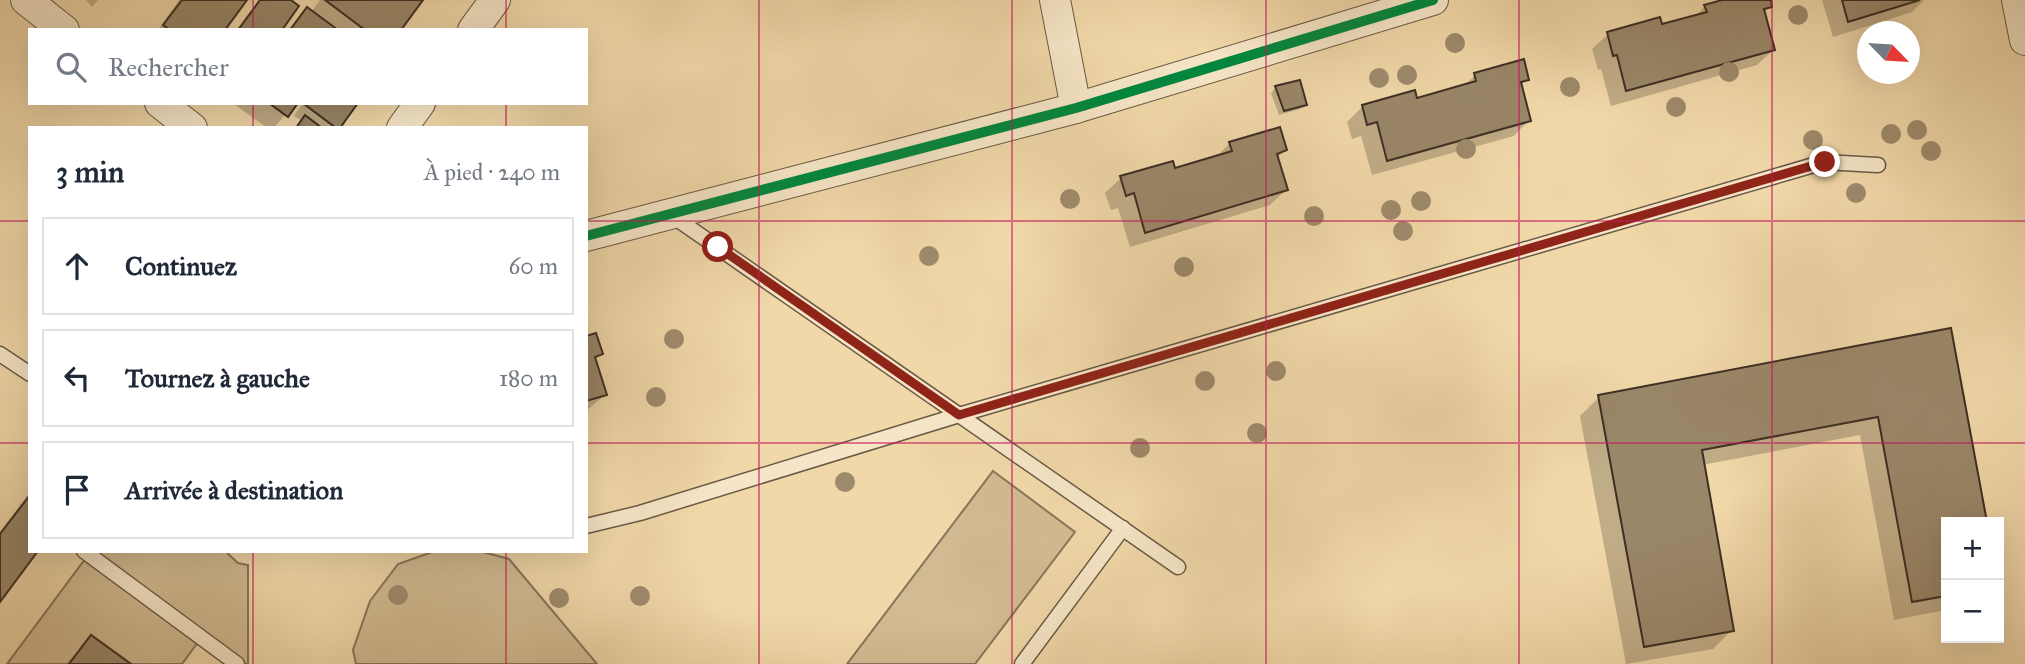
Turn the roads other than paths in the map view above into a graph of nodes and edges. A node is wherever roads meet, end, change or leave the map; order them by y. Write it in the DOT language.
graph roads {
  1 [pos="495,0"];
  2 [pos="1055,0"];
  3 [pos="1433,0"];
  4 [pos="2017,0"];
  5 [pos="31,1"];
  6 [pos="62,28"];
  7 [pos="474,28"];
  8 [pos="2025,40"];
  9 [pos="163,105"];
  10 [pos="418,105"];
  11 [pos="1076,108"];
  12 [pos="189,126"];
  13 [pos="403,126"];
  14 [pos="1878,165"];
  15 [pos="670,214"];
  16 [pos="588,235"];
  17 [pos="0,354"];
  18 [pos="28,373"];
  19 [pos="959,415"];
  20 [pos="588,526"];
  21 [pos="1123,528"];
  22 [pos="80,553"];
  23 [pos="1178,567"];
  24 [pos="237,664"];
  25 [pos="1022,664"];
  1 -- 7 [label="street"];
  2 -- 11 [label="street"];
  3 -- 11 [label="street"];
  4 -- 8 [label="street"];
  5 -- 6 [label="street"];
  9 -- 12 [label="street"];
  10 -- 13 [label="street"];
  11 -- 15 [label="street"];
  14 -- 19 [label="lane"];
  15 -- 16 [label="street"];
  15 -- 19 [label="lane"];
  17 -- 18 [label="lane"];
  19 -- 20 [label="lane"];
  19 -- 21 [label="lane"];
  21 -- 23 [label="lane"];
  21 -- 25 [label="lane"];
  22 -- 24 [label="lane"];
}
